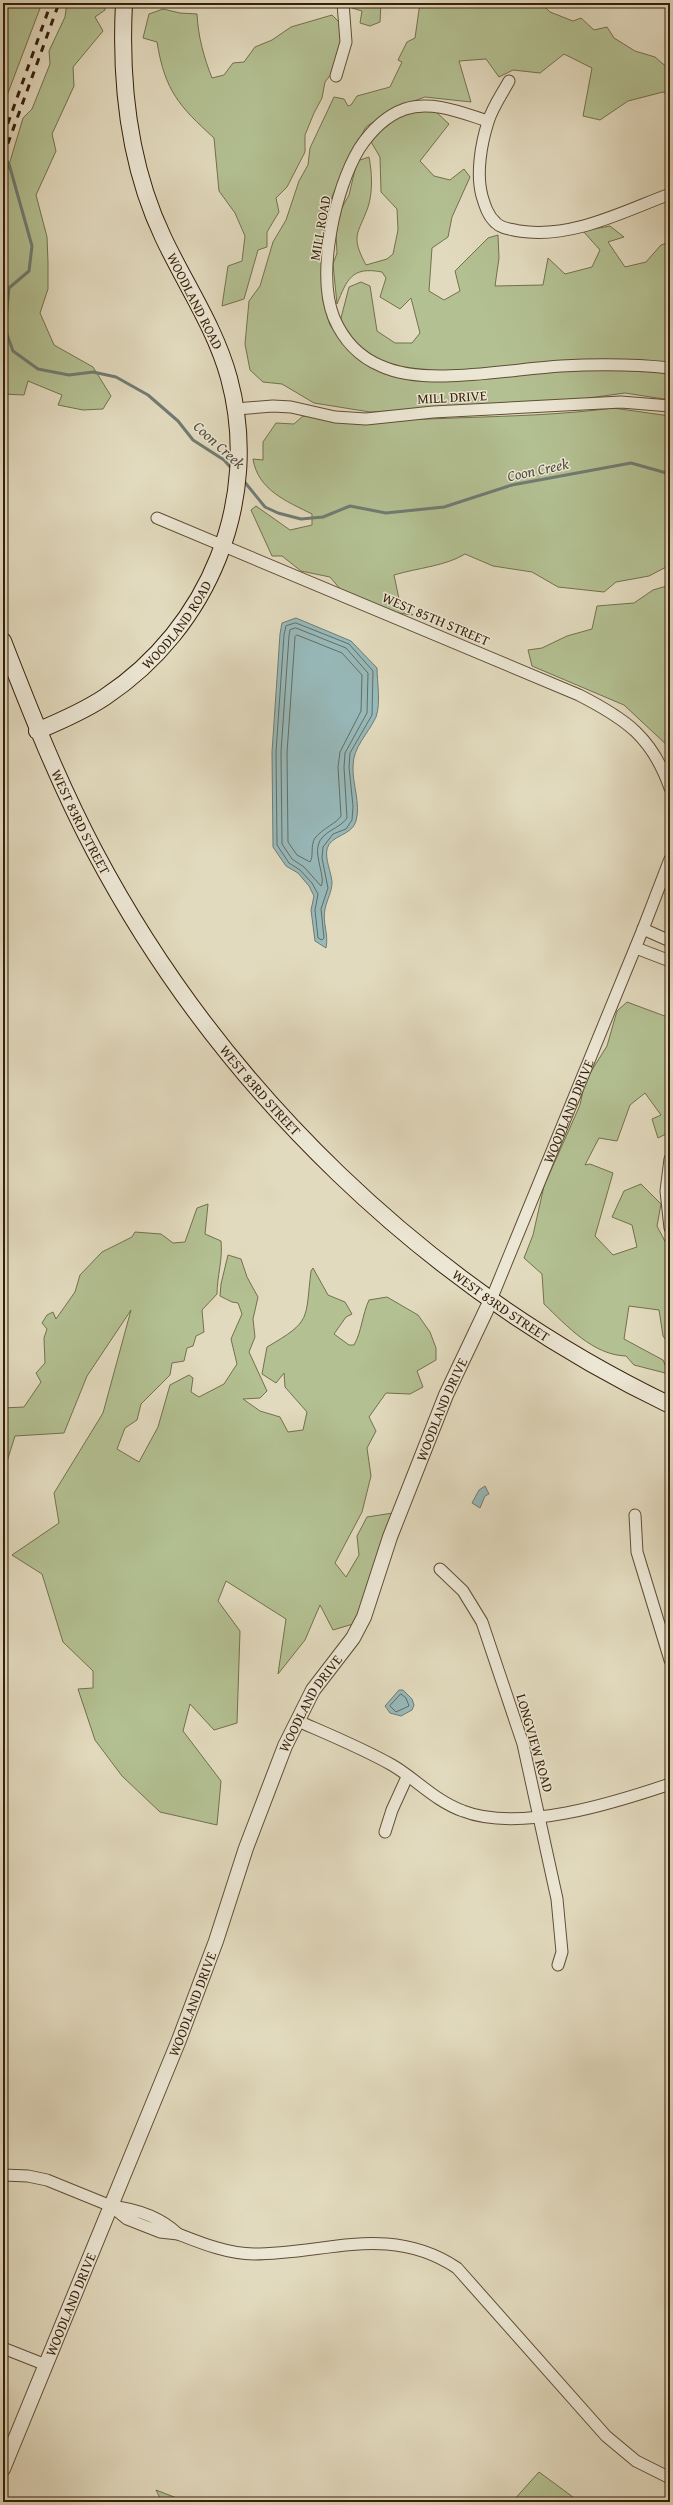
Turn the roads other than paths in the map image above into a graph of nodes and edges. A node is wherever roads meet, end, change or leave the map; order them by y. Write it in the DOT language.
graph roads {
  1 [pos="124,3"];
  2 [pos="343,3"];
  3 [pos="336,76"];
  4 [pos="508,81"];
  5 [pos="488,121"];
  6 [pos="670,194"];
  7 [pos="670,368"];
  8 [pos="670,406"];
  9 [pos="236,409"];
  10 [pos="158,518"];
  11 [pos="223,547"];
  12 [pos="3,641"];
  13 [pos="37,730"];
  14 [pos="670,788"];
  15 [pos="670,859"];
  16 [pos="643,930"];
  17 [pos="670,941"];
  18 [pos="636,948"];
  19 [pos="670,961"];
  20 [pos="670,1159"];
  21 [pos="670,1228"];
  22 [pos="491,1300"];
  23 [pos="670,1405"];
  24 [pos="634,1515"];
  25 [pos="440,1569"];
  26 [pos="666,1638"];
  27 [pos="670,1660"];
  28 [pos="298,1721"];
  29 [pos="407,1777"];
  30 [pos="670,1784"];
  31 [pos="539,1817"];
  32 [pos="385,1832"];
  33 [pos="558,1965"];
  34 [pos="3,2175"];
  35 [pos="111,2206"];
  36 [pos="3,2348"];
  37 [pos="46,2365"];
  38 [pos="3,2468"];
  39 [pos="670,2478"];
  1 -- 9 [label="main road, WOODLAND ROAD"];
  2 -- 3 [label="street"];
  4 -- 5 [label="street"];
  5 -- 6 [label="street"];
  5 -- 7 [label="street, MILL ROAD"];
  8 -- 9 [label="street, MILL DRIVE"];
  9 -- 11 [label="main road, WOODLAND ROAD"];
  10 -- 11 [label="street, WEST 85TH STREET"];
  11 -- 13 [label="main road, WOODLAND ROAD"];
  11 -- 14 [label="street, WEST 85TH STREET"];
  12 -- 13 [label="main road, WEST 83RD STREET"];
  13 -- 22 [label="main road, WEST 83RD STREET"];
  15 -- 16 [label="street"];
  16 -- 17 [label="street"];
  16 -- 18 [label="street"];
  18 -- 19 [label="street"];
  18 -- 22 [label="street, WOODLAND DRIVE"];
  20 -- 21 [label="street"];
  22 -- 23 [label="main road, WEST 83RD STREET"];
  22 -- 28 [label="street, WOODLAND DRIVE"];
  24 -- 26 [label="street"];
  25 -- 31 [label="street, LONGVIEW ROAD"];
  26 -- 27 [label="street"];
  28 -- 29 [label="street"];
  28 -- 35 [label="street, WOODLAND DRIVE"];
  29 -- 31 [label="street"];
  29 -- 32 [label="street"];
  30 -- 31 [label="street"];
  31 -- 33 [label="street, LONGVIEW ROAD"];
  34 -- 35 [label="street"];
  35 -- 37 [label="street, WOODLAND DRIVE"];
  35 -- 39 [label="street"];
  36 -- 37 [label="street"];
  37 -- 38 [label="street, WOODLAND DRIVE"];
}
